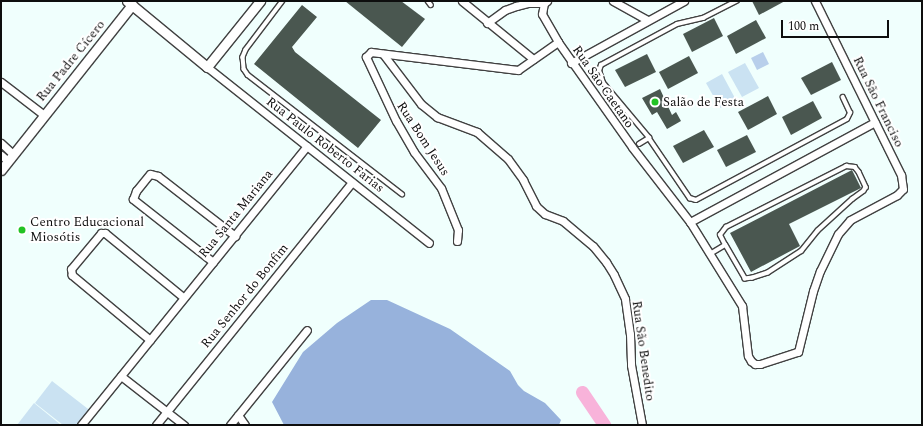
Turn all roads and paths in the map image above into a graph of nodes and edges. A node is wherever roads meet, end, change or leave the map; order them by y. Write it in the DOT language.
graph roads {
  1 [pos="260,1"];
  2 [pos="284,1"];
  3 [pos="428,1"];
  4 [pos="462,1"];
  5 [pos="613,1"];
  6 [pos="684,1"];
  7 [pos="737,1"];
  8 [pos="815,1"];
  9 [pos="546,2"];
  10 [pos="130,3"];
  11 [pos="432,5"];
  12 [pos="647,20"];
  13 [pos="487,23"];
  14 [pos="558,42"];
  15 [pos="371,52"];
  16 [pos="383,54"];
  17 [pos="533,59"];
  18 [pos="571,63"];
  19 [pos="206,67"];
  20 [pos="1,82"];
  21 [pos="843,98"];
  22 [pos="44,115"];
  23 [pos="875,122"];
  24 [pos="649,138"];
  25 [pos="1,143"];
  26 [pos="635,145"];
  27 [pos="307,146"];
  28 [pos="8,156"];
  29 [pos="1,170"];
  30 [pos="352,182"];
  31 [pos="402,194"];
  32 [pos="690,222"];
  33 [pos="235,236"];
  34 [pos="457,241"];
  35 [pos="429,243"];
  36 [pos="725,245"];
  37 [pos="710,255"];
  38 [pos="213,262"];
  39 [pos="183,297"];
  40 [pos="742,306"];
  41 [pos="307,330"];
  42 [pos="150,340"];
  43 [pos="121,376"];
  44 [pos="166,413"];
  45 [pos="238,415"];
  46 [pos="82,425"];
  47 [pos="156,425"];
  48 [pos="184,425"];
  49 [pos="230,425"];
  50 [pos="245,425"];
  51 [pos="642,425"];
  1 -- 19 [label="street"];
  2 -- 31 [label="lane"];
  3 -- 11 [label="lane"];
  4 -- 13 [label="street"];
  5 -- 12 [label="street"];
  6 -- 12 [label="street"];
  7 -- 24 [label="lane"];
  8 -- 23 [label="street, Rua São Franciso"];
  9 -- 13 [label="street"];
  9 -- 14 [label="street"];
  10 -- 19 [label="street"];
  10 -- 22 [label="street, Rua Padre Cícero"];
  12 -- 18 [label="street"];
  13 -- 17 [label="street"];
  14 -- 17 [label="street, Rua São Caetano"];
  14 -- 18 [label="street, Rua São Caetano"];
  15 -- 16 [label="street, Rua São Caetano"];
  15 -- 34 [label="street, Rua Bom Jesus"];
  16 -- 17 [label="street, Rua São Caetano"];
  16 -- 51 [label="street, Rua São Benedito"];
  18 -- 26 [label="street, Rua São Caetano"];
  19 -- 27 [label="street, Rua Paulo Roberto Farias"];
  20 -- 22 [label="street, Rua Padre Cícero"];
  21 -- 24 [label="lane"];
  22 -- 28 [label="street, Rua Padre Cícero"];
  23 -- 32 [label="street"];
  23 -- 40 [label="street, Rua São Franciso"];
  24 -- 26 [label="lane"];
  25 -- 28 [label="street"];
  26 -- 32 [label="street, Rua São Caetano"];
  27 -- 30 [label="street, Rua Paulo Roberto Farias"];
  27 -- 33 [label="street, Rua Santa Mariana"];
  28 -- 29 [label="street, Rua Padre Cícero"];
  30 -- 35 [label="street, Rua Paulo Roberto Farias"];
  30 -- 44 [label="street, Rua Senhor do Bonfim"];
  32 -- 37 [label="street, Rua São Caetano"];
  33 -- 38 [label="street, Rua Santa Mariana"];
  33 -- 38 [label="street"];
  36 -- 36 [label="lane"];
  36 -- 37 [label="lane"];
  37 -- 40 [label="street, Rua São Caetano"];
  38 -- 39 [label="street, Rua Santa Mariana"];
  39 -- 42 [label="street, Rua Santa Mariana"];
  39 -- 42 [label="street"];
  41 -- 45 [label="street"];
  42 -- 43 [label="street, Rua Santa Mariana"];
  43 -- 44 [label="street"];
  43 -- 46 [label="street, Rua Santa Mariana"];
  44 -- 47 [label="street, Rua Senhor do Bonfim"];
  44 -- 48 [label="street"];
  45 -- 49 [label="street"];
  45 -- 50 [label="street"];
}
